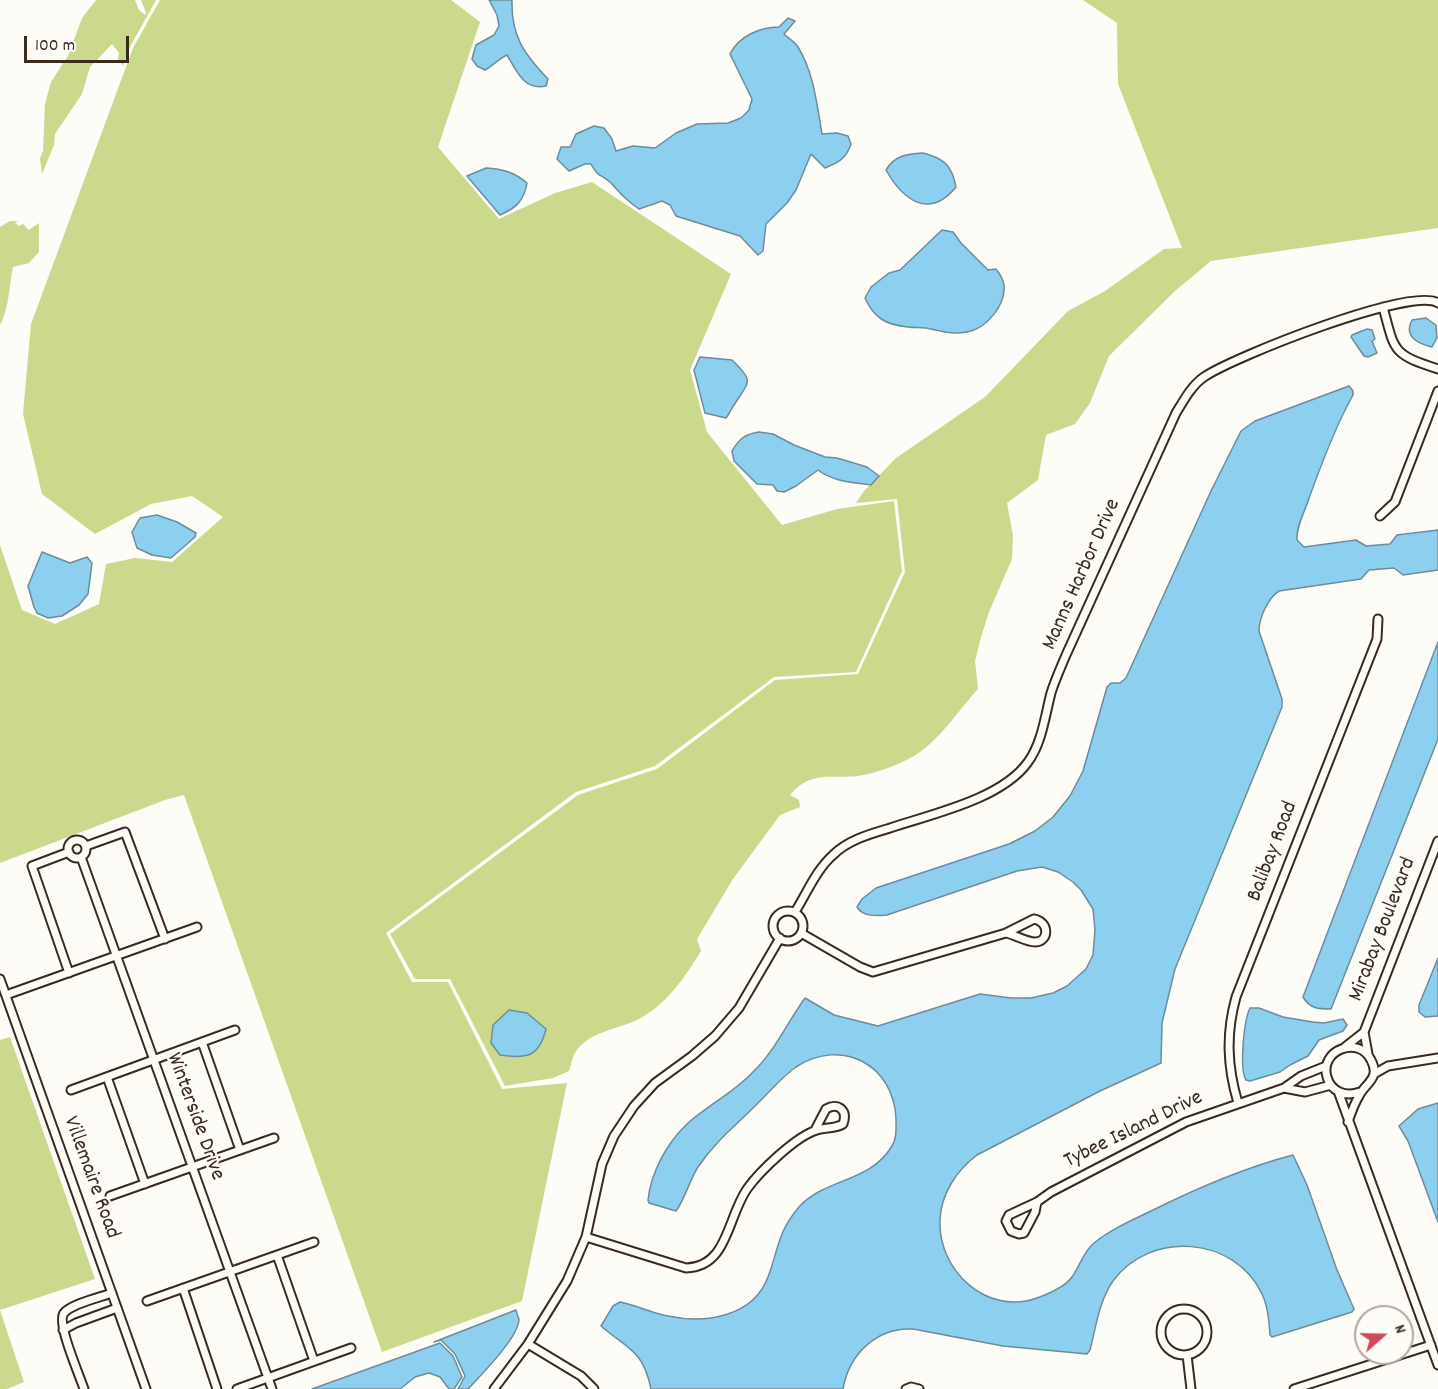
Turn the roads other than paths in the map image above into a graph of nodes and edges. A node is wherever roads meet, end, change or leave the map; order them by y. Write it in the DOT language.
graph roads {
  1 [pos="1438,303"];
  2 [pos="1383,307"];
  3 [pos="1438,369"];
  4 [pos="1438,391"];
  5 [pos="1380,516"];
  6 [pos="1377,619"];
  7 [pos="1438,841"];
  8 [pos="86,846"];
  9 [pos="69,852"];
  10 [pos="81,857"];
  11 [pos="795,912"];
  12 [pos="197,927"];
  13 [pos="801,933"];
  14 [pos="1006,933"];
  15 [pos="780,938"];
  16 [pos="165,939"];
  17 [pos="117,956"];
  18 [pos="69,973"];
  19 [pos="0,979"];
  20 [pos="6,995"];
  21 [pos="235,1030"];
  22 [pos="1364,1032"];
  23 [pos="202,1042"];
  24 [pos="1345,1047"];
  25 [pos="1370,1058"];
  26 [pos="1438,1058"];
  27 [pos="154,1060"];
  28 [pos="1326,1066"];
  29 [pos="1388,1066"];
  30 [pos="1374,1074"];
  31 [pos="107,1077"];
  32 [pos="1299,1078"];
  33 [pos="1331,1085"];
  34 [pos="1284,1089"];
  35 [pos="71,1090"];
  36 [pos="1338,1091"];
  37 [pos="1303,1092"];
  38 [pos="1360,1092"];
  39 [pos="1238,1103"];
  40 [pos="1348,1122"];
  41 [pos="815,1130"];
  42 [pos="274,1138"];
  43 [pos="240,1150"];
  44 [pos="192,1167"];
  45 [pos="145,1184"];
  46 [pos="110,1196"];
  47 [pos="1037,1202"];
  48 [pos="586,1237"];
  49 [pos="314,1242"];
  50 [pos="277,1255"];
  51 [pos="230,1272"];
  52 [pos="183,1288"];
  53 [pos="112,1293"];
  54 [pos="147,1301"];
  55 [pos="117,1308"];
  56 [pos="63,1330"];
  57 [pos="528,1344"];
  58 [pos="1431,1345"];
  59 [pos="351,1348"];
  60 [pos="1187,1355"];
  61 [pos="314,1361"];
  62 [pos="1438,1365"];
  63 [pos="268,1378"];
  64 [pos="84,1389"];
  65 [pos="147,1389"];
  66 [pos="218,1389"];
  67 [pos="237,1389"];
  68 [pos="272,1389"];
  69 [pos="494,1389"];
  70 [pos="594,1389"];
  71 [pos="906,1389"];
  72 [pos="919,1389"];
  73 [pos="1191,1389"];
  74 [pos="1294,1389"];
  1 -- 2 [label="street, Manns Harbor Drive"];
  2 -- 3 [label="street"];
  2 -- 11 [label="street, Manns Harbor Drive"];
  4 -- 5 [label="street"];
  6 -- 39 [label="street, Balibay Road"];
  7 -- 22 [label="street, Mirabay Boulevard"];
  8 -- 9 [label="street"];
  8 -- 10 [label="street"];
  8 -- 16 [label="street"];
  9 -- 10 [label="street"];
  9 -- 18 [label="street"];
  10 -- 17 [label="street, Winterside Drive"];
  11 -- 13 [label="street"];
  11 -- 15 [label="street"];
  12 -- 16 [label="street"];
  13 -- 14 [label="street"];
  13 -- 15 [label="street"];
  14 -- 14 [label="street"];
  15 -- 48 [label="street"];
  16 -- 17 [label="street"];
  17 -- 18 [label="street"];
  17 -- 27 [label="street, Winterside Drive"];
  18 -- 20 [label="street"];
  19 -- 20 [label="street, Villemaire Road"];
  20 -- 53 [label="street, Villemaire Road"];
  21 -- 23 [label="street"];
  22 -- 24 [label="street, Mirabay Boulevard"];
  22 -- 25 [label="street, Mirabay Boulevard"];
  23 -- 27 [label="street"];
  23 -- 43 [label="street"];
  24 -- 25 [label="street"];
  24 -- 28 [label="street, Mirabay Boulevard"];
  25 -- 29 [label="street"];
  25 -- 30 [label="street, Mirabay Boulevard"];
  26 -- 29 [label="street"];
  27 -- 31 [label="street"];
  27 -- 44 [label="street, Winterside Drive"];
  28 -- 32 [label="street, Tybee Island Drive"];
  28 -- 33 [label="street"];
  29 -- 30 [label="street"];
  30 -- 38 [label="street"];
  31 -- 35 [label="street"];
  31 -- 45 [label="street"];
  32 -- 34 [label="street, Tybee Island Drive"];
  32 -- 37 [label="street"];
  33 -- 36 [label="street"];
  33 -- 37 [label="street, Tybee Island Drive"];
  34 -- 37 [label="street, Tybee Island Drive"];
  34 -- 39 [label="street, Tybee Island Drive"];
  36 -- 38 [label="street"];
  36 -- 40 [label="street"];
  38 -- 40 [label="street"];
  39 -- 47 [label="street, Tybee Island Drive"];
  40 -- 58 [label="street"];
  41 -- 41 [label="street"];
  41 -- 48 [label="street"];
  42 -- 43 [label="street"];
  43 -- 44 [label="street"];
  44 -- 45 [label="street"];
  44 -- 51 [label="street, Winterside Drive"];
  45 -- 46 [label="street"];
  47 -- 47 [label="street, Tybee Island Drive"];
  48 -- 57 [label="street"];
  49 -- 50 [label="street"];
  50 -- 51 [label="street"];
  50 -- 61 [label="street"];
  51 -- 52 [label="street"];
  51 -- 63 [label="street, Winterside Drive"];
  52 -- 54 [label="street"];
  52 -- 66 [label="street"];
  53 -- 55 [label="street, Villemaire Road"];
  53 -- 56 [label="street"];
  55 -- 56 [label="street"];
  55 -- 65 [label="street, Villemaire Road"];
  56 -- 64 [label="street"];
  57 -- 69 [label="street"];
  57 -- 70 [label="street"];
  58 -- 62 [label="street"];
  58 -- 74 [label="street"];
  59 -- 61 [label="street"];
  60 -- 60 [label="street"];
  60 -- 73 [label="street"];
  61 -- 63 [label="street"];
  63 -- 67 [label="street"];
  63 -- 68 [label="street, Winterside Drive"];
  71 -- 72 [label="street"];
}
